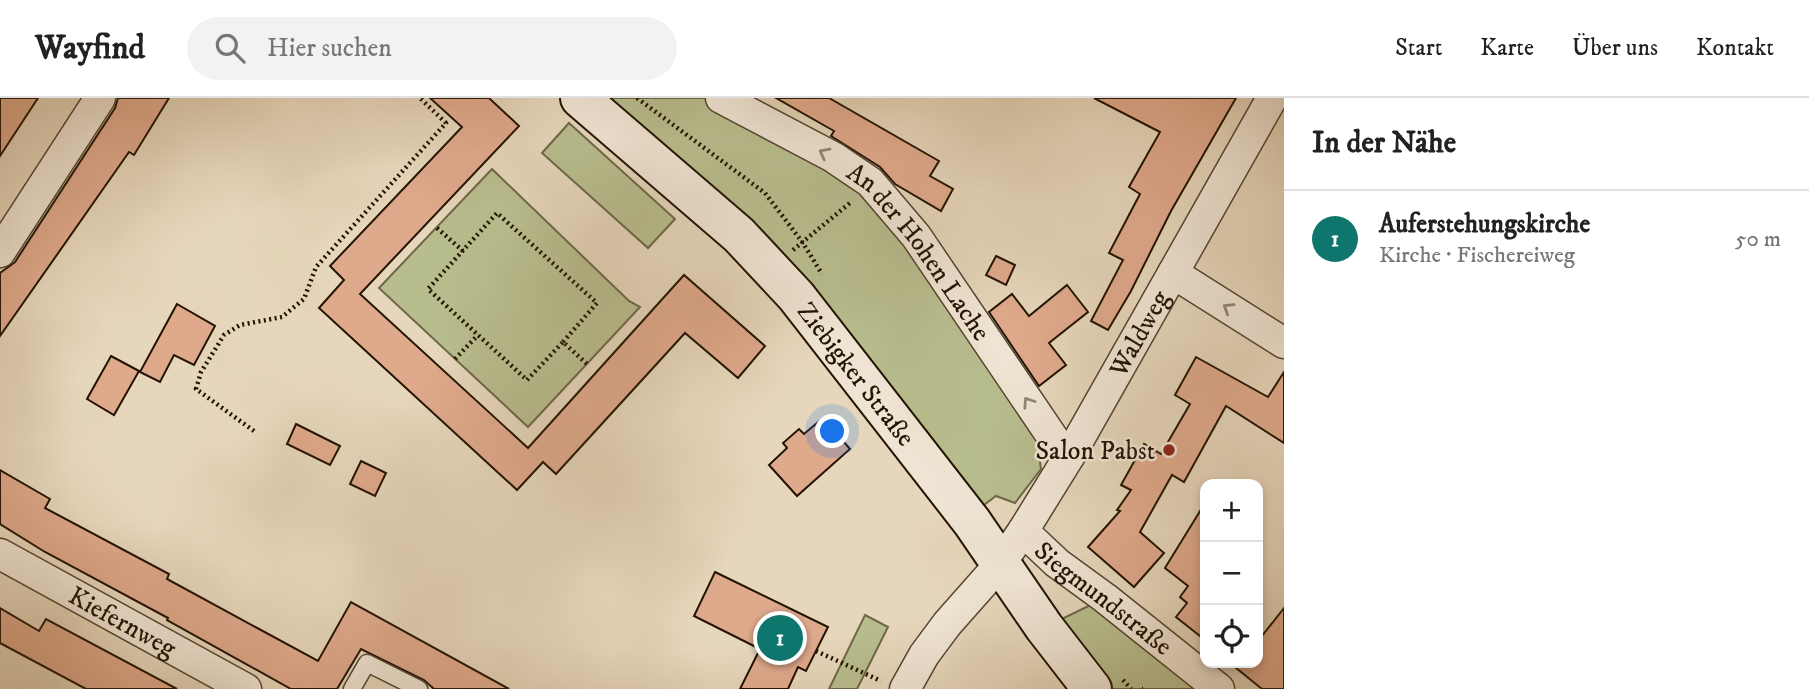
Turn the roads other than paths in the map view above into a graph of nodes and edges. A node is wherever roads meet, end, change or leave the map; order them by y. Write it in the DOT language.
graph roads {
  1 [pos="100,98"];
  2 [pos="580,98"];
  3 [pos="721,98"];
  4 [pos="1272,98"];
  5 [pos="0,253"];
  6 [pos="1173,273"];
  7 [pos="1284,343"];
  8 [pos="1070,455"];
  9 [pos="1024,531"];
  10 [pos="0,554"];
  11 [pos="1000,564"];
  12 [pos="895,686"];
  13 [pos="246,689"];
  14 [pos="352,689"];
  15 [pos="419,689"];
  16 [pos="1092,689"];
  17 [pos="1219,689"];
  1 -- 5 [label="street"];
  2 -- 11 [label="main road, Ziebigker Straße"];
  8 -- 3 [label="street, An der Hohen Lache, one-way"];
  4 -- 6 [label="street, Waldweg"];
  7 -- 6 [label="street, one-way"];
  6 -- 8 [label="street, Waldweg"];
  8 -- 9 [label="street, Waldweg"];
  9 -- 11 [label="street, Waldweg"];
  9 -- 17 [label="street, Siegmundstraße"];
  10 -- 13 [label="street, Kiefernweg"];
  11 -- 12 [label="street, Waldweg"];
  11 -- 16 [label="main road, Ziebigker Straße"];
  14 -- 15 [label="lane"];
}
